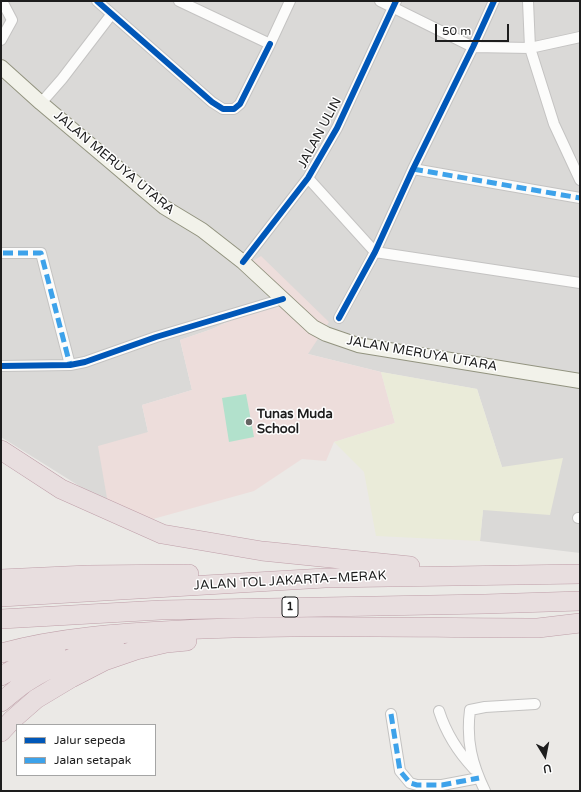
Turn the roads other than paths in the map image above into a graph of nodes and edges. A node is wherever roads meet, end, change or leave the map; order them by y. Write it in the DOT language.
graph roads {
  1 [pos="2,1"];
  2 [pos="97,1"];
  3 [pos="179,1"];
  4 [pos="290,1"];
  5 [pos="380,1"];
  6 [pos="494,1"];
  7 [pos="528,1"];
  8 [pos="395,4"];
  9 [pos="112,15"];
  10 [pos="580,37"];
  11 [pos="1,40"];
  12 [pos="270,44"];
  13 [pos="473,47"];
  14 [pos="530,48"];
  15 [pos="1,67"];
  16 [pos="41,103"];
  17 [pos="412,169"];
  18 [pos="308,178"];
  19 [pos="580,180"];
  20 [pos="580,198"];
  21 [pos="375,252"];
  22 [pos="3,253"];
  23 [pos="243,262"];
  24 [pos="580,283"];
  25 [pos="283,299"];
  26 [pos="339,318"];
  27 [pos="70,365"];
  28 [pos="1,366"];
  29 [pos="580,382"];
  30 [pos="1,450"];
  31 [pos="580,574"];
  32 [pos="476,575"];
  33 [pos="325,578"];
  34 [pos="1,579"];
  35 [pos="1,597"];
  36 [pos="580,601"];
  37 [pos="1,619"];
  38 [pos="580,623"];
  39 [pos="291,627"];
  40 [pos="147,632"];
  41 [pos="87,637"];
  42 [pos="1,653"];
  43 [pos="1,676"];
  44 [pos="1,702"];
  45 [pos="535,704"];
  46 [pos="439,711"];
  47 [pos="391,714"];
  48 [pos="1,732"];
  49 [pos="477,774"];
  50 [pos="442,788"];
  51 [pos="485,791"];
  1 -- 11 [label="street"];
  2 -- 9 [label="street"];
  3 -- 12 [label="street"];
  4 -- 12 [label="street"];
  5 -- 8 [label="street"];
  6 -- 13 [label="street"];
  7 -- 14 [label="street"];
  8 -- 13 [label="street"];
  8 -- 18 [label="street, JALAN ULIN"];
  9 -- 12 [label="street"];
  9 -- 16 [label="street"];
  10 -- 14 [label="street"];
  13 -- 14 [label="street"];
  13 -- 17 [label="street"];
  14 -- 19 [label="street"];
  15 -- 16 [label="main road, JALAN MERUYA UTARA"];
  16 -- 23 [label="main road, JALAN MERUYA UTARA"];
  17 -- 20 [label="street"];
  17 -- 21 [label="street"];
  18 -- 21 [label="street"];
  18 -- 23 [label="street, JALAN ULIN"];
  21 -- 24 [label="street"];
  21 -- 26 [label="street"];
  22 -- 27 [label="street"];
  23 -- 25 [label="main road, JALAN MERUYA UTARA"];
  25 -- 27 [label="street"];
  25 -- 29 [label="main road, JALAN MERUYA UTARA"];
  27 -- 28 [label="street"];
  30 -- 32 [label="highway"];
  31 -- 32 [label="highway, JALAN TOL JAKARTA–MERAK / 1"];
  32 -- 33 [label="highway, JALAN TOL JAKARTA–MERAK / 1"];
  33 -- 34 [label="highway"];
  33 -- 35 [label="highway, JALAN TOL JAKARTA–MERAK / 1"];
  36 -- 37 [label="highway, JALAN TOL JAKARTA–MERAK / 1"];
  38 -- 39 [label="highway"];
  39 -- 40 [label="highway"];
  39 -- 48 [label="highway"];
  40 -- 41 [label="highway"];
  40 -- 44 [label="highway"];
  41 -- 42 [label="highway"];
  41 -- 43 [label="highway"];
  45 -- 49 [label="street"];
  46 -- 49 [label="street"];
  47 -- 50 [label="street"];
  49 -- 50 [label="street"];
  49 -- 51 [label="street"];
}
